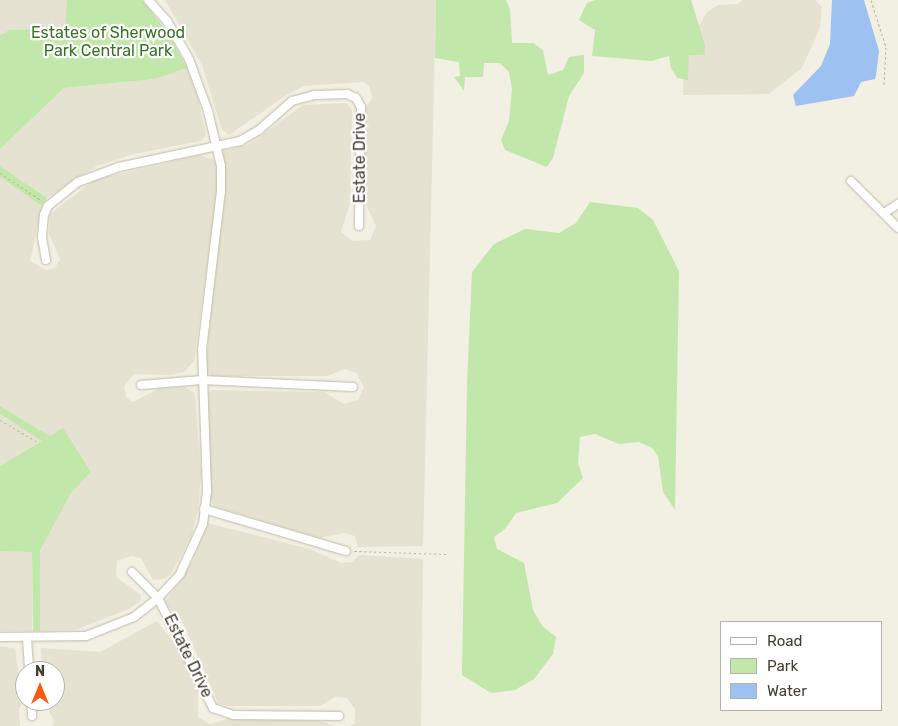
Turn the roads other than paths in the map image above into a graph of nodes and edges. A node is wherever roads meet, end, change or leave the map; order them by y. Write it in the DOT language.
graph roads {
  1 [pos="149,0"];
  2 [pos="216,148"];
  3 [pos="851,181"];
  4 [pos="898,204"];
  5 [pos="884,213"];
  6 [pos="360,226"];
  7 [pos="898,228"];
  8 [pos="46,260"];
  9 [pos="202,380"];
  10 [pos="141,385"];
  11 [pos="353,387"];
  12 [pos="204,509"];
  13 [pos="346,551"];
  14 [pos="132,572"];
  15 [pos="158,598"];
  16 [pos="0,637"];
  17 [pos="27,639"];
  18 [pos="28,661"];
  19 [pos="32,711"];
  20 [pos="32,716"];
  21 [pos="339,716"];
  1 -- 2 [label="street, Estate Drive"];
  2 -- 6 [label="street, Estate Drive"];
  2 -- 8 [label="street, Estate Drive"];
  2 -- 9 [label="street, Estate Drive"];
  3 -- 5 [label="street"];
  4 -- 5 [label="street"];
  5 -- 7 [label="street"];
  9 -- 10 [label="street"];
  9 -- 11 [label="street"];
  9 -- 12 [label="street, Estate Drive"];
  12 -- 13 [label="street"];
  12 -- 15 [label="street, Estate Drive"];
  14 -- 15 [label="street, Estate Drive"];
  15 -- 17 [label="street, Estate Drive"];
  15 -- 21 [label="street, Estate Drive"];
  16 -- 17 [label="street, Estate Drive"];
  17 -- 18 [label="street"];
  19 -- 20 [label="street"];
}
